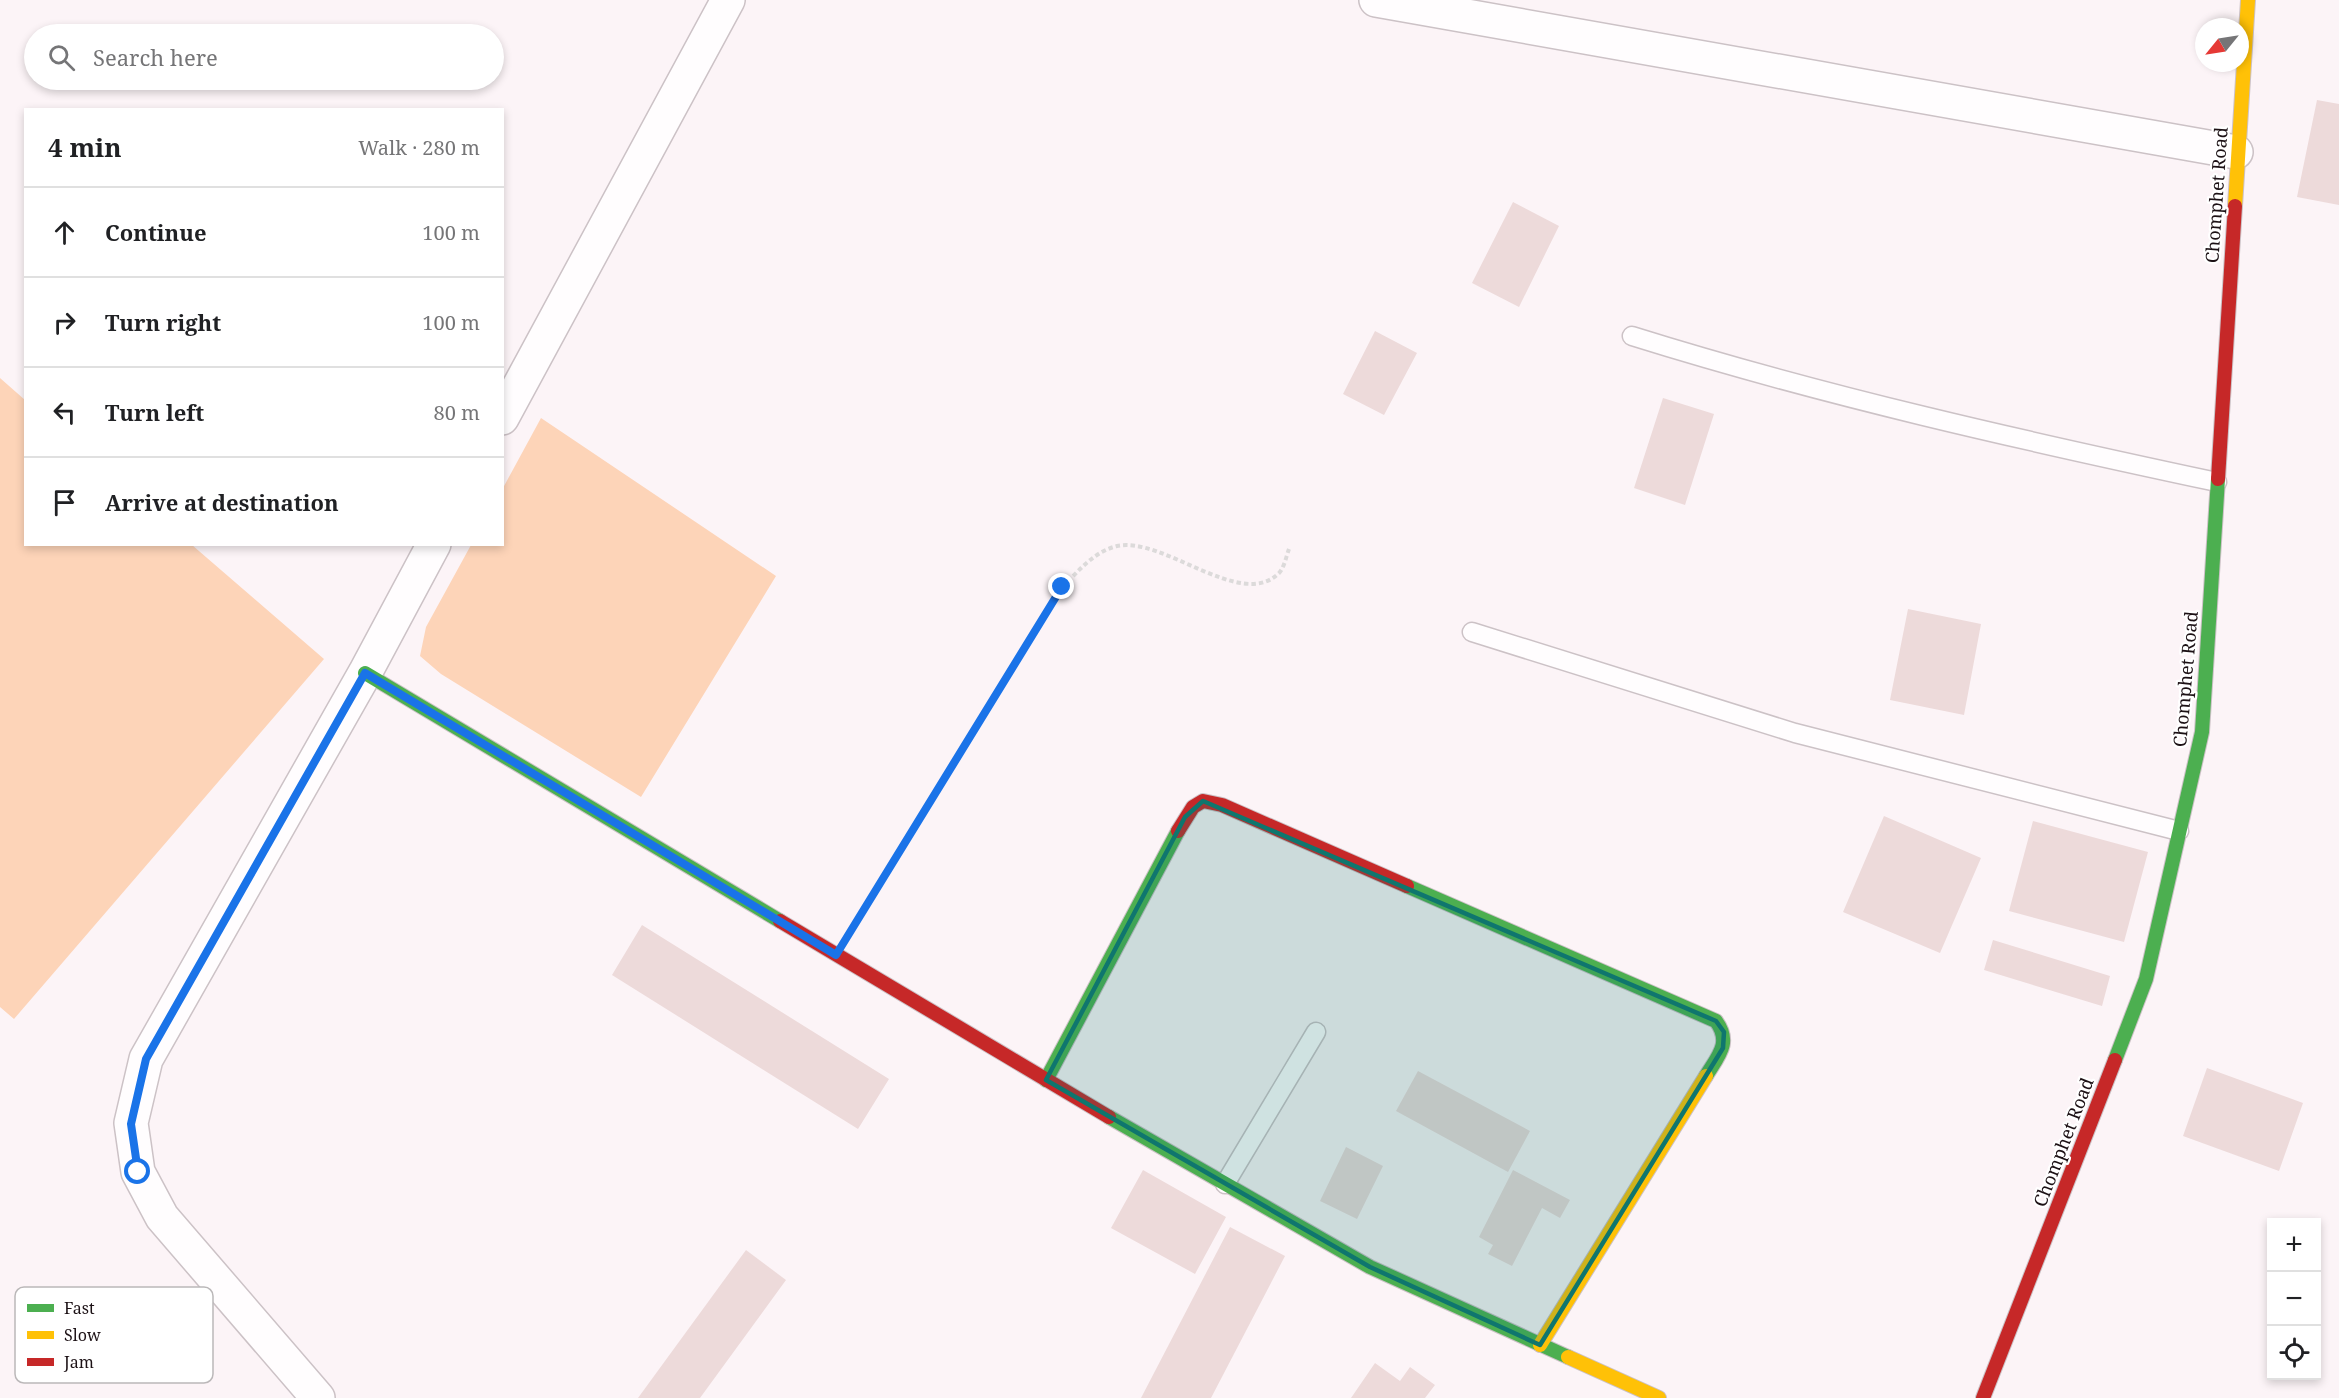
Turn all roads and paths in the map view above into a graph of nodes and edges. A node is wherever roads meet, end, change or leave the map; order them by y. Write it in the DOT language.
graph roads {
  1 [pos="728,0"];
  2 [pos="1376,0"];
  3 [pos="2247,0"];
  4 [pos="2236,152"];
  5 [pos="1632,336"];
  6 [pos="504,414"];
  7 [pos="2217,482"];
  8 [pos="433,546"];
  9 [pos="1289,549"];
  10 [pos="1472,632"];
  11 [pos="365,673"];
  12 [pos="2179,831"];
  13 [pos="836,955"];
  14 [pos="1316,1032"];
  15 [pos="1046,1080"];
  16 [pos="1225,1184"];
  17 [pos="1540,1345"];
  18 [pos="318,1398"];
  19 [pos="1659,1398"];
  20 [pos="1983,1398"];
  1 -- 6 [label="street"];
  2 -- 4 [label="street"];
  3 -- 4 [label="street, Chomphet Road"];
  4 -- 7 [label="street, Chomphet Road"];
  5 -- 7 [label="lane"];
  7 -- 12 [label="street, Chomphet Road"];
  8 -- 11 [label="street"];
  9 -- 13 [label="path"];
  10 -- 12 [label="lane"];
  11 -- 13 [label="street"];
  11 -- 18 [label="street"];
  12 -- 20 [label="street, Chomphet Road"];
  13 -- 15 [label="street"];
  14 -- 16 [label="lane"];
  15 -- 16 [label="street"];
  15 -- 17 [label="street"];
  16 -- 17 [label="street"];
  17 -- 19 [label="street"];
}
